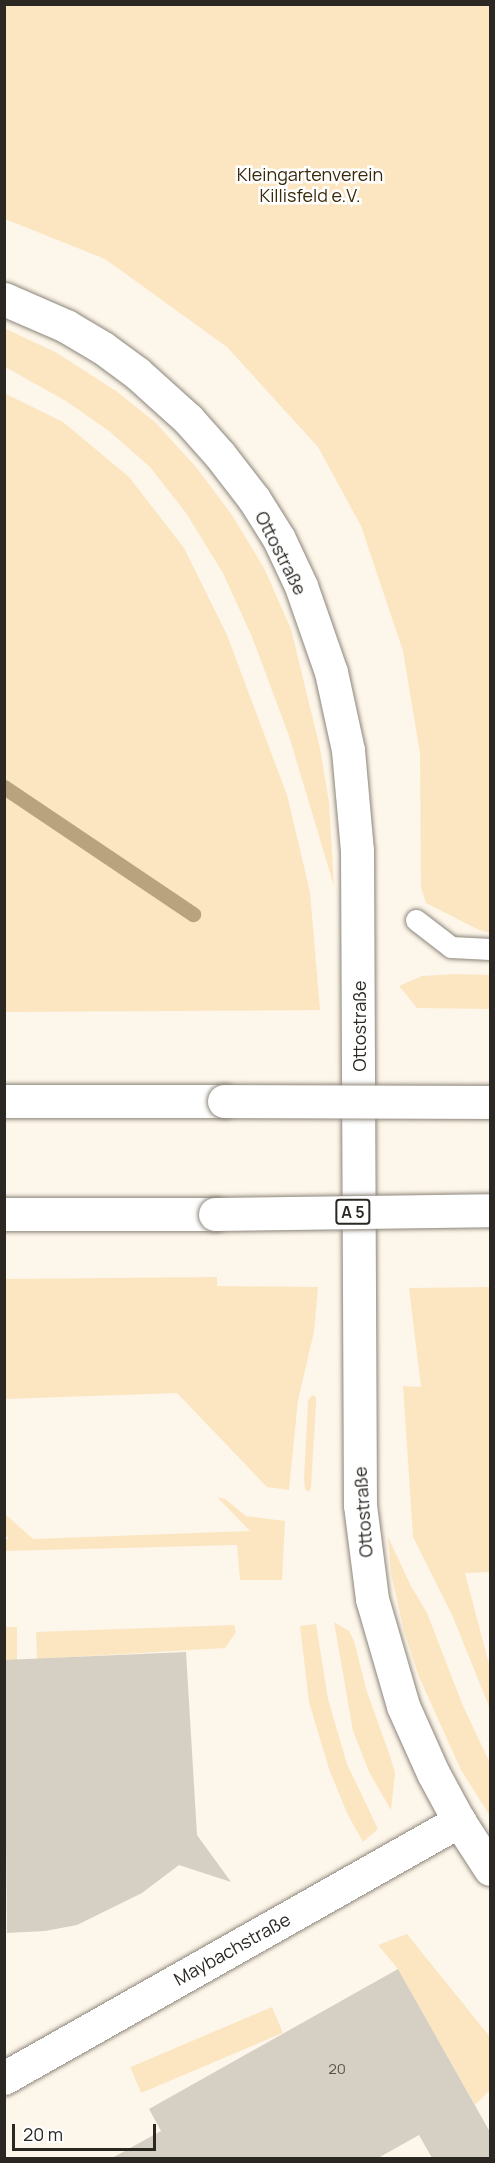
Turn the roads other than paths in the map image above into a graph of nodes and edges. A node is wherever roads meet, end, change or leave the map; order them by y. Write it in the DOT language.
graph roads {
  1 [pos="4,299"];
  2 [pos="416,920"];
  3 [pos="490,949"];
  4 [pos="4,1101"];
  5 [pos="490,1102"];
  6 [pos="490,1209"];
  7 [pos="4,1214"];
  8 [pos="459,1821"];
  9 [pos="490,1869"];
  10 [pos="4,2078"];
  1 -- 8 [label="main road, Ottostraße"];
  2 -- 3 [label="lane"];
  4 -- 5 [label="main road, bridge"];
  6 -- 7 [label="main road, A 5, bridge"];
  8 -- 9 [label="main road, Ottostraße"];
  8 -- 10 [label="main road, Maybachstraße"];
}
